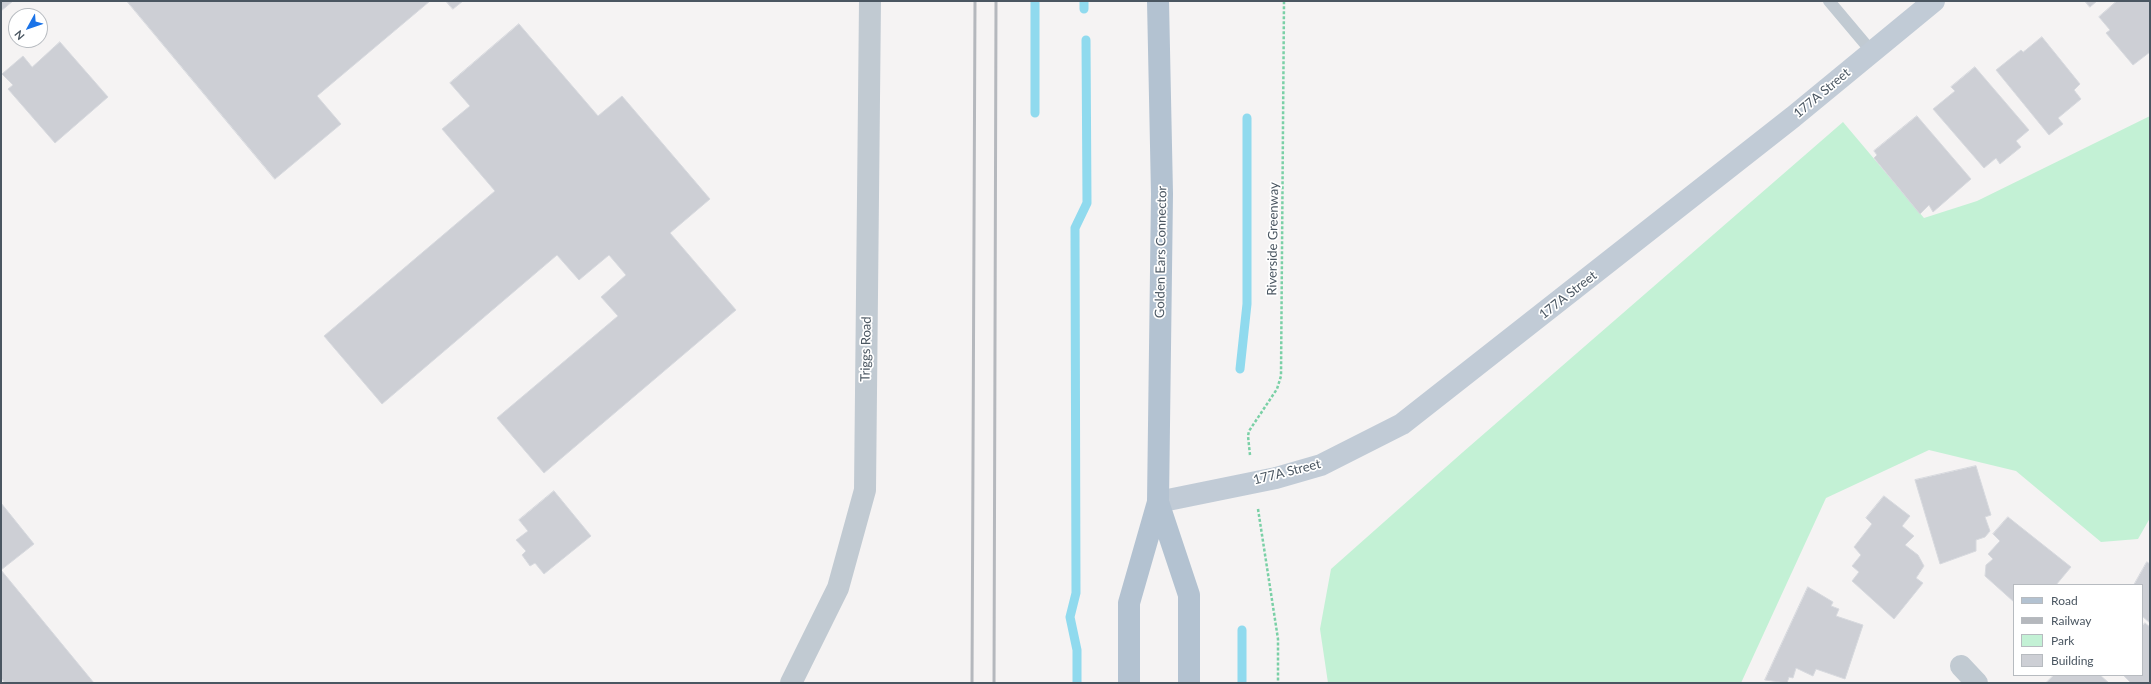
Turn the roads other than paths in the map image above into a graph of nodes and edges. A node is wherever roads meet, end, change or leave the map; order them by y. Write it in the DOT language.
graph roads {
  1 [pos="870,1"];
  2 [pos="1158,1"];
  3 [pos="1829,1"];
  4 [pos="1934,1"];
  5 [pos="1872,52"];
  6 [pos="1158,502"];
  7 [pos="1961,666"];
  8 [pos="791,683"];
  9 [pos="1129,683"];
  10 [pos="1189,683"];
  11 [pos="1977,683"];
  1 -- 8 [label="street, Triggs Road"];
  2 -- 6 [label="main road, Golden Ears Connector"];
  3 -- 5 [label="lane"];
  4 -- 5 [label="street, 177A Street"];
  5 -- 6 [label="street, 177A Street"];
  6 -- 9 [label="main road, Golden Ears Connector"];
  6 -- 10 [label="main road, Golden Ears Connector"];
  7 -- 11 [label="street"];
}
